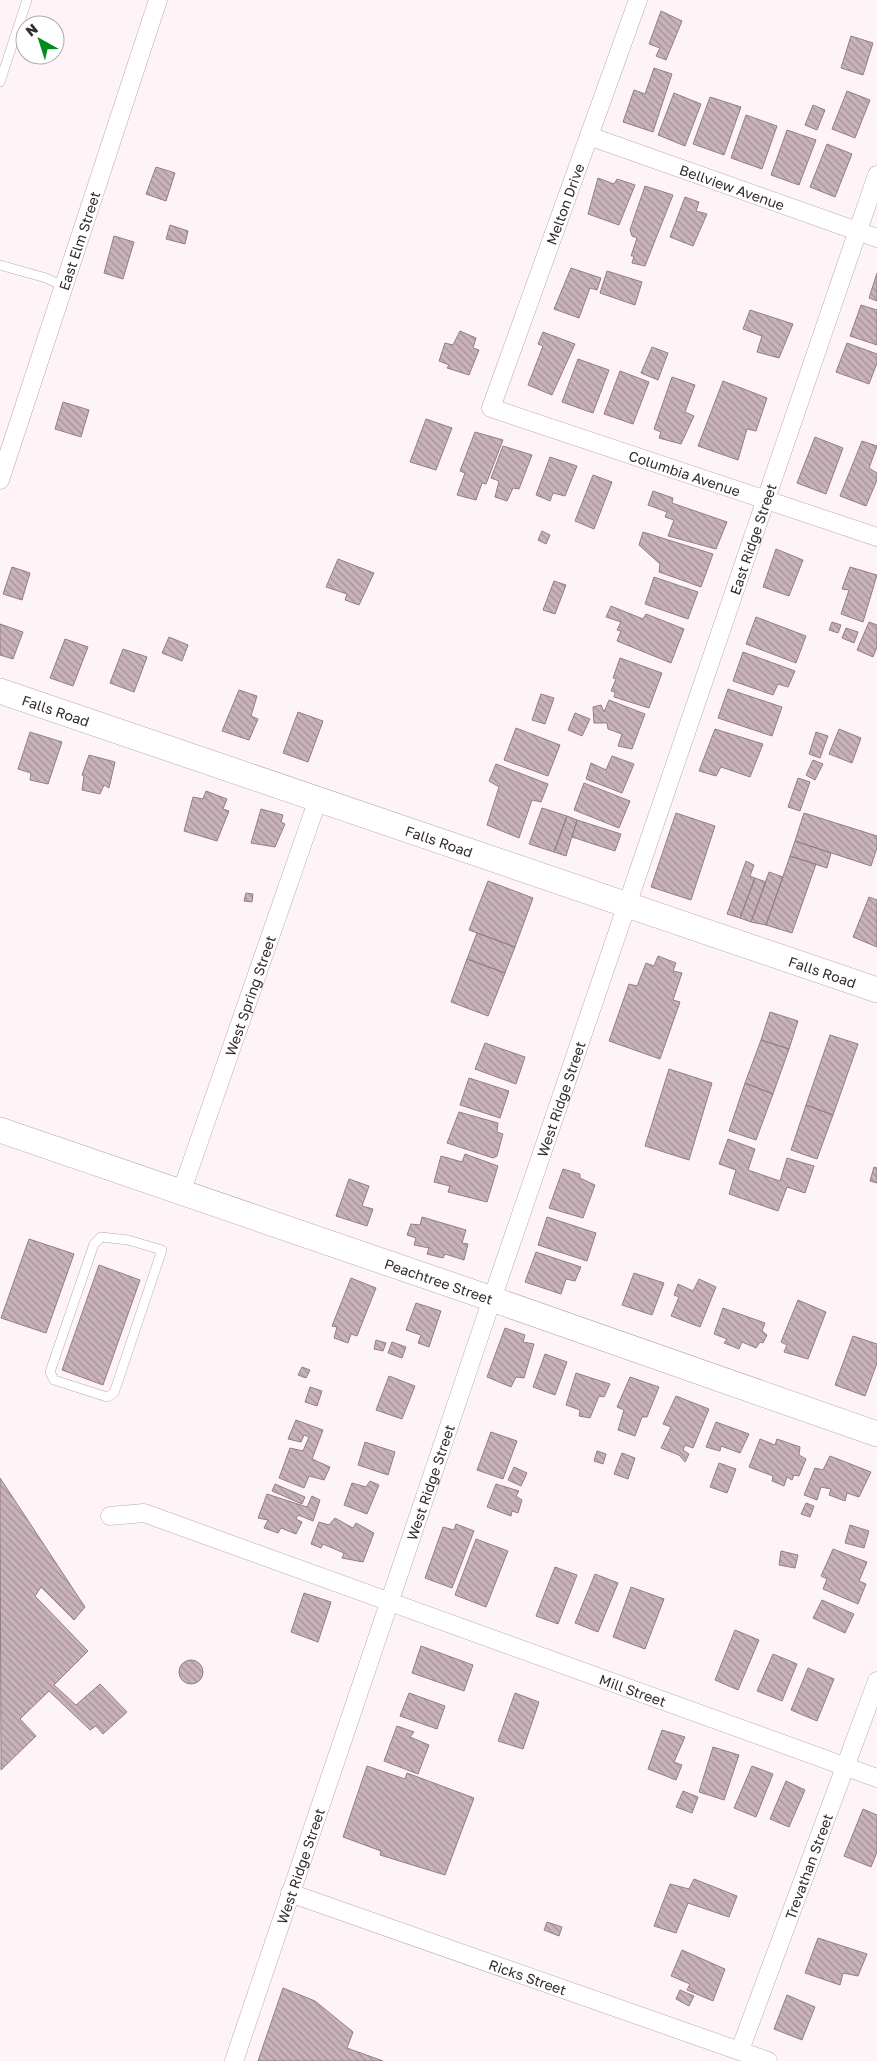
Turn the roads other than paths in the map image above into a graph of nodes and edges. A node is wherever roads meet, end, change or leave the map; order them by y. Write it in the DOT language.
graph roads {
  1 [pos="27,0"];
  2 [pos="638,0"];
  3 [pos="155,1"];
  4 [pos="0,82"];
  5 [pos="589,136"];
  6 [pos="877,175"];
  7 [pos="858,232"];
  8 [pos="877,238"];
  9 [pos="0,265"];
  10 [pos="63,286"];
  11 [pos="491,408"];
  12 [pos="0,480"];
  13 [pos="766,500"];
  14 [pos="877,537"];
  15 [pos="0,690"];
  16 [pos="318,799"];
  17 [pos="628,904"];
  18 [pos="877,990"];
  19 [pos="0,1130"];
  20 [pos="181,1193"];
  21 [pos="162,1250"];
  22 [pos="492,1299"];
  23 [pos="877,1434"];
  24 [pos="110,1516"];
  25 [pos="389,1601"];
  26 [pos="877,1681"];
  27 [pos="845,1767"];
  28 [pos="877,1778"];
  29 [pos="290,1893"];
  30 [pos="740,2050"];
  31 [pos="234,2061"];
  32 [pos="768,2061"];
  1 -- 4 [label="lane"];
  2 -- 5 [label="street, Melton Drive"];
  3 -- 10 [label="street, East Elm Street"];
  5 -- 7 [label="street, Bellview Avenue"];
  5 -- 11 [label="street, Melton Drive"];
  6 -- 7 [label="street, East Ridge Street"];
  7 -- 8 [label="street, Bellview Avenue"];
  7 -- 13 [label="street, East Ridge Street"];
  9 -- 10 [label="lane"];
  10 -- 12 [label="street, East Elm Street"];
  11 -- 13 [label="street, Columbia Avenue"];
  13 -- 14 [label="street, Columbia Avenue"];
  13 -- 17 [label="street, East Ridge Street"];
  15 -- 16 [label="main road, Falls Road"];
  16 -- 17 [label="main road, Falls Road"];
  16 -- 20 [label="street, West Spring Street"];
  17 -- 18 [label="main road, Falls Road"];
  17 -- 22 [label="street, West Ridge Street"];
  19 -- 20 [label="main road, Peachtree Street"];
  20 -- 22 [label="main road, Peachtree Street"];
  21 -- 21 [label="lane"];
  22 -- 23 [label="main road, Peachtree Street"];
  22 -- 25 [label="street, West Ridge Street"];
  24 -- 25 [label="street, Mill Street"];
  25 -- 27 [label="street, Mill Street"];
  25 -- 29 [label="street, West Ridge Street"];
  26 -- 27 [label="street, Trevathan Street"];
  27 -- 28 [label="street, Mill Street"];
  27 -- 30 [label="street, Trevathan Street"];
  29 -- 30 [label="street, Ricks Street"];
  29 -- 31 [label="street, West Ridge Street"];
  30 -- 32 [label="street, Ricks Street"];
}
